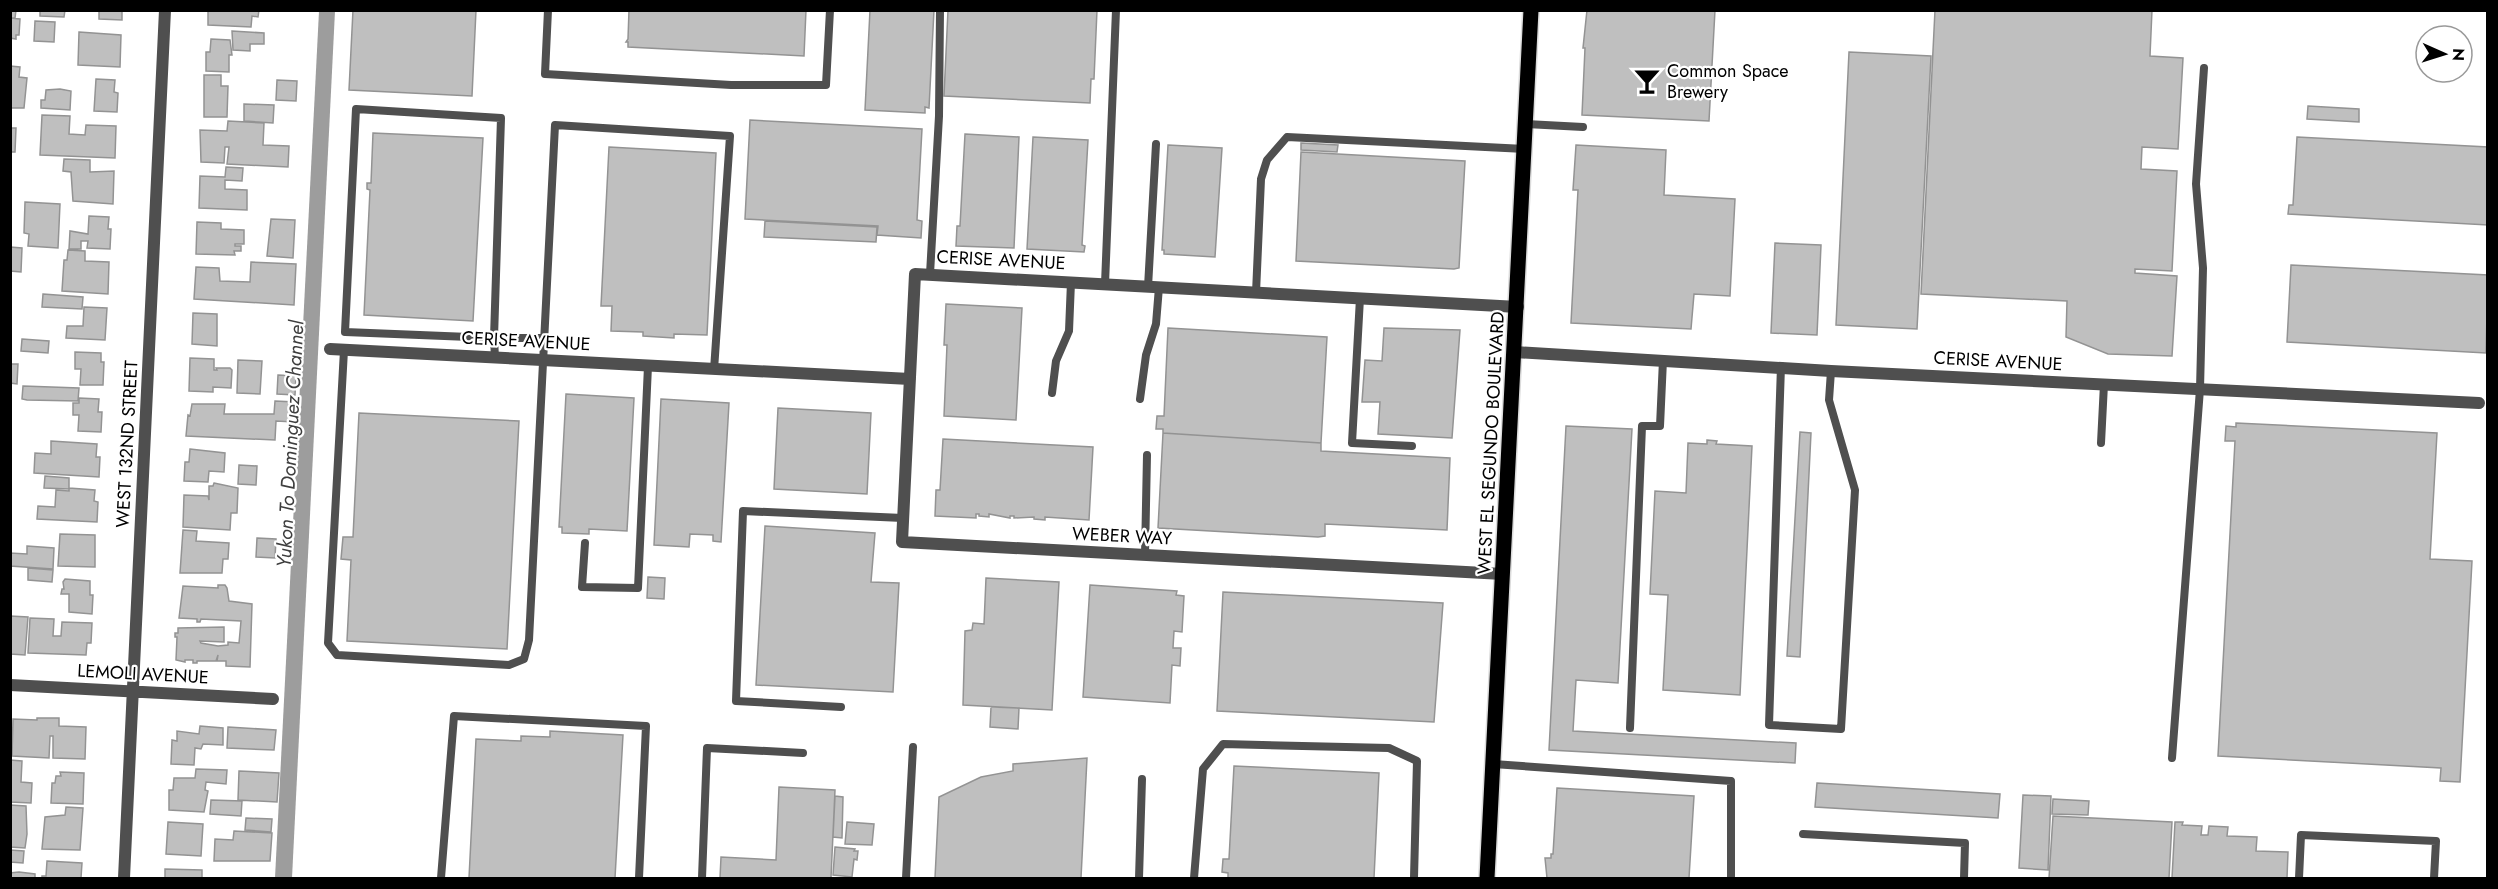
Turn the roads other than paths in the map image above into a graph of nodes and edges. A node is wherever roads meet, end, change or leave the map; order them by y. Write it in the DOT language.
graph roads {
  1 [pos="165,10"];
  2 [pos="548,10"];
  3 [pos="830,10"];
  4 [pos="940,10"];
  5 [pos="1116,10"];
  6 [pos="1531,10"];
  7 [pos="2204,68"];
  8 [pos="1526,124"];
  9 [pos="1583,127"];
  10 [pos="1156,144"];
  11 [pos="1525,149"];
  12 [pos="930,274"];
  13 [pos="1071,282"];
  14 [pos="1105,284"];
  15 [pos="1154,287"];
  16 [pos="1256,292"];
  17 [pos="1360,298"];
  18 [pos="1518,307"];
  19 [pos="494,338"];
  20 [pos="544,338"];
  21 [pos="330,349"];
  22 [pos="344,350"];
  23 [pos="1515,352"];
  24 [pos="495,358"];
  25 [pos="542,360"];
  26 [pos="1663,360"];
  27 [pos="648,366"];
  28 [pos="1781,366"];
  29 [pos="714,369"];
  30 [pos="1831,371"];
  31 [pos="910,379"];
  32 [pos="2104,384"];
  33 [pos="2200,388"];
  34 [pos="1052,393"];
  35 [pos="1140,399"];
  36 [pos="2478,403"];
  37 [pos="2101,443"];
  38 [pos="1412,446"];
  39 [pos="1147,455"];
  40 [pos="903,518"];
  41 [pos="585,543"];
  42 [pos="1145,555"];
  43 [pos="1503,574"];
  44 [pos="10,685"];
  45 [pos="133,691"];
  46 [pos="273,699"];
  47 [pos="842,707"];
  48 [pos="1630,728"];
  49 [pos="913,747"];
  50 [pos="803,753"];
  51 [pos="2172,758"];
  52 [pos="1493,764"];
  53 [pos="1142,779"];
  54 [pos="1803,834"];
  55 [pos="124,879"];
  56 [pos="441,879"];
  57 [pos="639,879"];
  58 [pos="702,879"];
  59 [pos="906,879"];
  60 [pos="1139,879"];
  61 [pos="1194,879"];
  62 [pos="1414,879"];
  63 [pos="1487,879"];
  64 [pos="1731,879"];
  65 [pos="1964,879"];
  66 [pos="2299,879"];
  67 [pos="2434,879"];
  1 -- 45 [label="street, WEST 132ND STREET"];
  2 -- 3 [label="lane"];
  4 -- 12 [label="lane"];
  5 -- 14 [label="lane"];
  6 -- 8 [label="main road, WEST EL SEGUNDO BOULEVARD"];
  7 -- 33 [label="lane"];
  8 -- 9 [label="lane"];
  8 -- 11 [label="main road, WEST EL SEGUNDO BOULEVARD"];
  10 -- 15 [label="lane"];
  11 -- 16 [label="lane"];
  11 -- 18 [label="main road, WEST EL SEGUNDO BOULEVARD"];
  12 -- 13 [label="street, CERISE AVENUE"];
  12 -- 31 [label="street, CERISE AVENUE"];
  13 -- 14 [label="street, CERISE AVENUE"];
  13 -- 34 [label="lane"];
  14 -- 15 [label="street, CERISE AVENUE"];
  15 -- 16 [label="street, CERISE AVENUE"];
  15 -- 35 [label="lane"];
  16 -- 17 [label="street, CERISE AVENUE"];
  17 -- 18 [label="street, CERISE AVENUE"];
  17 -- 38 [label="lane"];
  18 -- 23 [label="main road, WEST EL SEGUNDO BOULEVARD"];
  19 -- 19 [label="lane"];
  19 -- 20 [label="lane"];
  19 -- 24 [label="lane"];
  20 -- 25 [label="lane"];
  20 -- 29 [label="lane"];
  21 -- 22 [label="street, CERISE AVENUE"];
  22 -- 24 [label="street, CERISE AVENUE"];
  22 -- 25 [label="lane"];
  23 -- 26 [label="street, CERISE AVENUE"];
  23 -- 43 [label="main road, WEST EL SEGUNDO BOULEVARD"];
  24 -- 25 [label="street, CERISE AVENUE"];
  25 -- 27 [label="street, CERISE AVENUE"];
  26 -- 28 [label="street, CERISE AVENUE"];
  26 -- 48 [label="lane"];
  27 -- 29 [label="street, CERISE AVENUE"];
  27 -- 41 [label="lane"];
  28 -- 30 [label="street, CERISE AVENUE"];
  28 -- 30 [label="lane"];
  29 -- 31 [label="street, CERISE AVENUE"];
  30 -- 32 [label="street, CERISE AVENUE"];
  31 -- 40 [label="street, WEBER WAY"];
  32 -- 33 [label="street, CERISE AVENUE"];
  32 -- 37 [label="lane"];
  33 -- 36 [label="street, CERISE AVENUE"];
  33 -- 51 [label="lane"];
  39 -- 42 [label="lane"];
  40 -- 42 [label="street, WEBER WAY"];
  40 -- 47 [label="lane"];
  42 -- 43 [label="street, WEBER WAY"];
  43 -- 52 [label="main road, WEST EL SEGUNDO BOULEVARD"];
  44 -- 45 [label="street, LEMOLI AVENUE"];
  45 -- 46 [label="street, LEMOLI AVENUE"];
  45 -- 55 [label="street, WEST 132ND STREET"];
  49 -- 59 [label="lane"];
  50 -- 58 [label="lane"];
  52 -- 63 [label="main road, WEST EL SEGUNDO BOULEVARD"];
  52 -- 64 [label="lane"];
  53 -- 60 [label="lane"];
  54 -- 65 [label="lane"];
  56 -- 57 [label="lane"];
  61 -- 62 [label="lane"];
  66 -- 67 [label="lane"];
}
